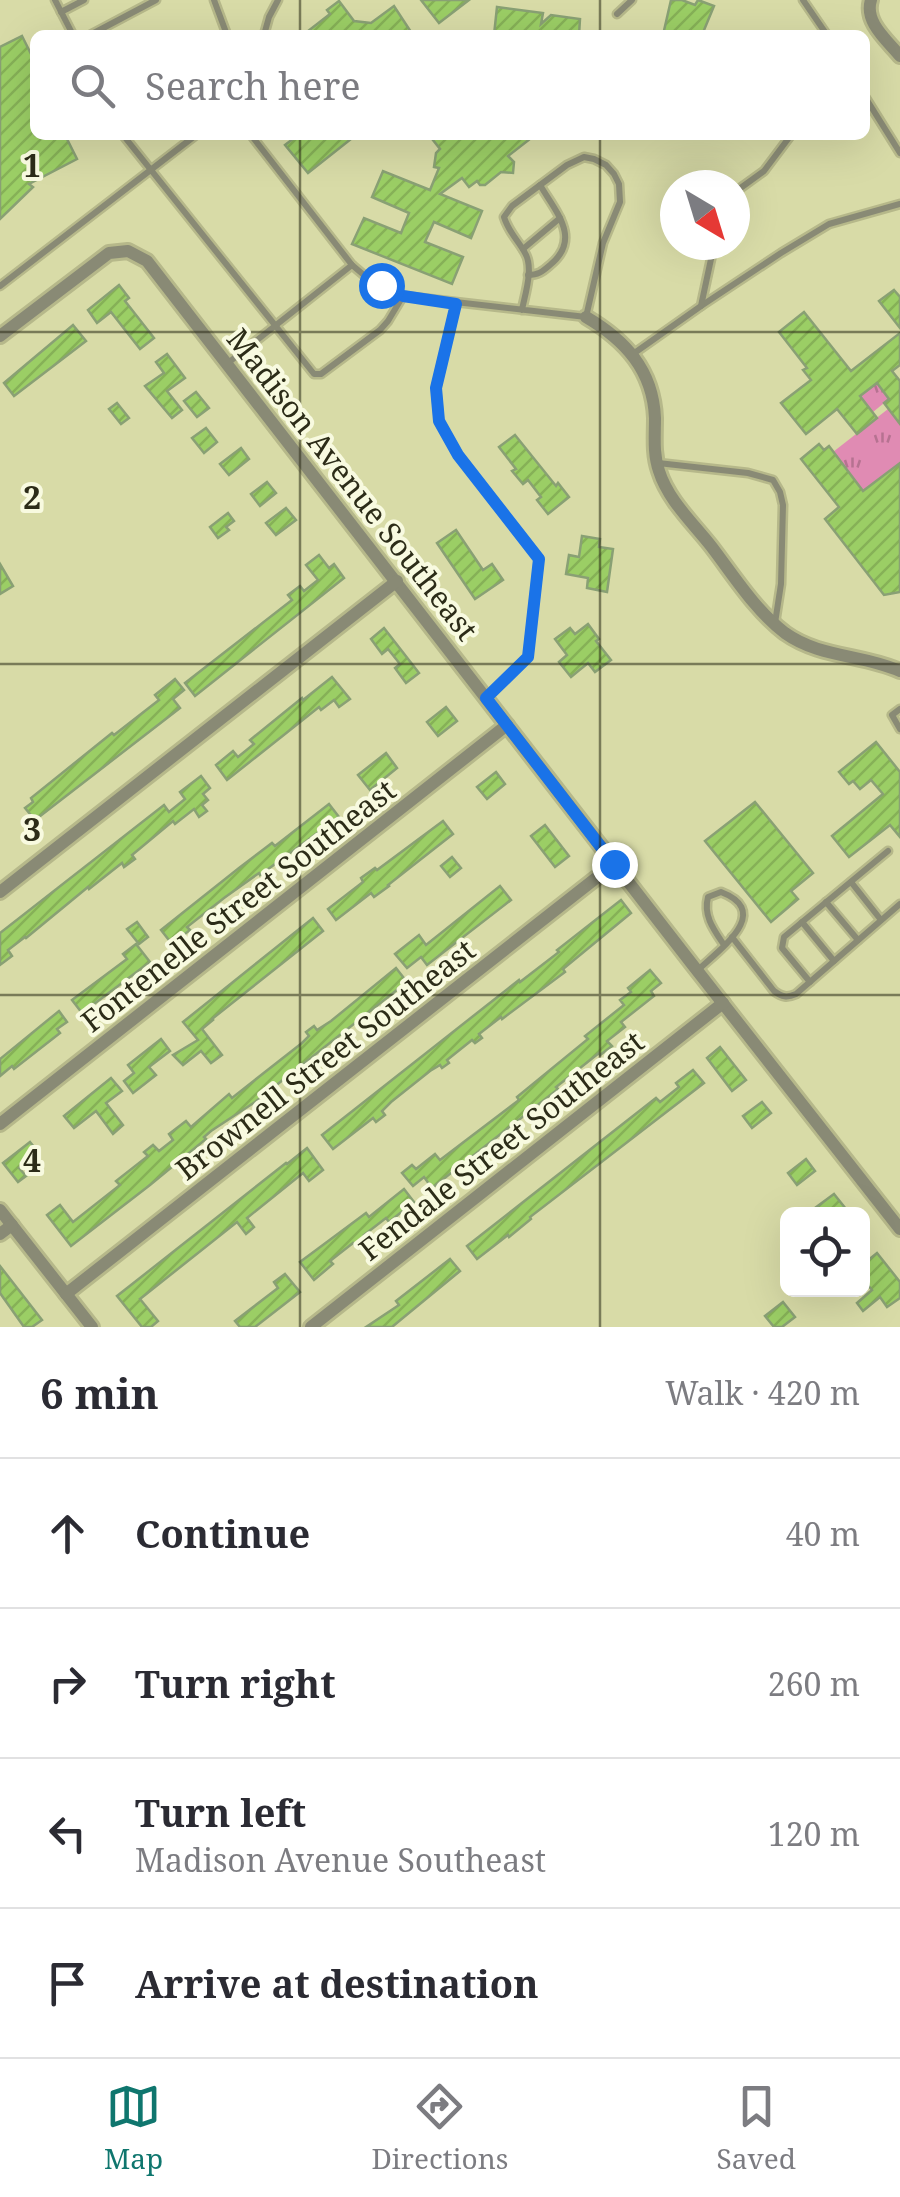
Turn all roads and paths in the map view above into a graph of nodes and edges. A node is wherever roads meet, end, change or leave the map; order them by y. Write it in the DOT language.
graph roads {
  1 [pos="55,0"];
  2 [pos="84,0"];
  3 [pos="156,0"];
  4 [pos="214,0"];
  5 [pos="278,0"];
  6 [pos="632,0"];
  7 [pos="803,0"];
  8 [pos="871,0"];
  9 [pos="61,12"];
  10 [pos="616,14"];
  11 [pos="70,30"];
  12 [pos="99,30"];
  13 [pos="225,30"];
  14 [pos="265,30"];
  15 [pos="824,30"];
  16 [pos="900,56"];
  17 [pos="870,105"];
  18 [pos="127,140"];
  19 [pos="189,140"];
  20 [pos="254,140"];
  21 [pos="788,140"];
  22 [pos="900,153"];
  23 [pos="150,170"];
  24 [pos="750,181"];
  25 [pos="540,186"];
  26 [pos="900,204"];
  27 [pos="560,218"];
  28 [pos="523,249"];
  29 [pos="711,260"];
  30 [pos="352,265"];
  31 [pos="528,276"];
  32 [pos="0,286"];
  33 [pos="403,296"];
  34 [pos="456,304"];
  35 [pos="701,306"];
  36 [pos="522,310"];
  37 [pos="586,317"];
  38 [pos="274,327"];
  39 [pos="0,336"];
  40 [pos="633,354"];
  41 [pos="228,363"];
  42 [pos="657,463"];
  43 [pos="397,581"];
  44 [pos="775,624"];
  45 [pos="900,671"];
  46 [pos="486,698"];
  47 [pos="900,708"];
  48 [pos="506,725"];
  49 [pos="900,730"];
  50 [pos="888,851"];
  51 [pos="614,864"];
  52 [pos="851,882"];
  53 [pos="0,892"];
  54 [pos="826,902"];
  55 [pos="900,904"];
  56 [pos="881,920"];
  57 [pos="802,922"];
  58 [pos="732,937"];
  59 [pos="858,940"];
  60 [pos="724,945"];
  61 [pos="834,961"];
  62 [pos="697,970"];
  63 [pos="810,982"];
  64 [pos="723,1003"];
  65 [pos="0,1124"];
  66 [pos="0,1210"];
  67 [pos="12,1225"];
  68 [pos="900,1229"];
  69 [pos="0,1234"];
  70 [pos="66,1294"];
  71 [pos="92,1327"];
  72 [pos="311,1327"];
  1 -- 9 [label="lane"];
  2 -- 9 [label="lane"];
  3 -- 12 [label="lane"];
  4 -- 13 [label="lane"];
  5 -- 14 [label="lane"];
  6 -- 10 [label="lane"];
  7 -- 15 [label="lane"];
  8 -- 16 [label="street"];
  9 -- 11 [label="lane"];
  17 -- 22 [label="lane"];
  18 -- 23 [label="lane"];
  19 -- 23 [label="lane"];
  20 -- 30 [label="lane"];
  21 -- 24 [label="lane"];
  23 -- 32 [label="lane"];
  23 -- 38 [label="lane"];
  25 -- 27 [label="lane"];
  25 -- 28 [label="lane"];
  25 -- 37 [label="lane"];
  26 -- 35 [label="lane"];
  27 -- 28 [label="lane"];
  27 -- 31 [label="lane"];
  28 -- 31 [label="lane"];
  29 -- 35 [label="lane"];
  30 -- 33 [label="lane"];
  30 -- 38 [label="lane"];
  31 -- 36 [label="lane"];
  33 -- 34 [label="lane"];
  33 -- 38 [label="lane"];
  34 -- 36 [label="lane"];
  34 -- 46 [label="lane"];
  35 -- 40 [label="lane"];
  36 -- 37 [label="lane"];
  37 -- 40 [label="street"];
  38 -- 41 [label="lane"];
  39 -- 41 [label="street, Madison Avenue Southeast"];
  40 -- 42 [label="street"];
  41 -- 43 [label="street, Madison Avenue Southeast"];
  42 -- 44 [label="street"];
  42 -- 44 [label="lane"];
  43 -- 46 [label="street, Madison Avenue Southeast"];
  43 -- 53 [label="street"];
  44 -- 45 [label="street"];
  46 -- 48 [label="street, Madison Avenue Southeast"];
  47 -- 49 [label="lane"];
  48 -- 51 [label="street, Madison Avenue Southeast"];
  48 -- 65 [label="street, Fontenelle Street Southeast"];
  50 -- 52 [label="lane"];
  51 -- 62 [label="street, Madison Avenue Southeast"];
  51 -- 70 [label="street, Brownell Street Southeast"];
  52 -- 54 [label="lane"];
  52 -- 56 [label="lane"];
  54 -- 57 [label="lane"];
  54 -- 59 [label="lane"];
  55 -- 56 [label="lane"];
  56 -- 59 [label="lane"];
  57 -- 61 [label="lane"];
  57 -- 63 [label="lane"];
  58 -- 60 [label="lane"];
  58 -- 60 [label="lane"];
  58 -- 63 [label="lane"];
  59 -- 61 [label="lane"];
  60 -- 62 [label="lane"];
  61 -- 63 [label="lane"];
  62 -- 64 [label="street, Madison Avenue Southeast"];
  64 -- 68 [label="street, Madison Avenue Southeast"];
  64 -- 72 [label="street, Fendale Street Southeast"];
  66 -- 67 [label="street"];
  67 -- 69 [label="street"];
  67 -- 70 [label="street"];
  70 -- 71 [label="street"];
}
